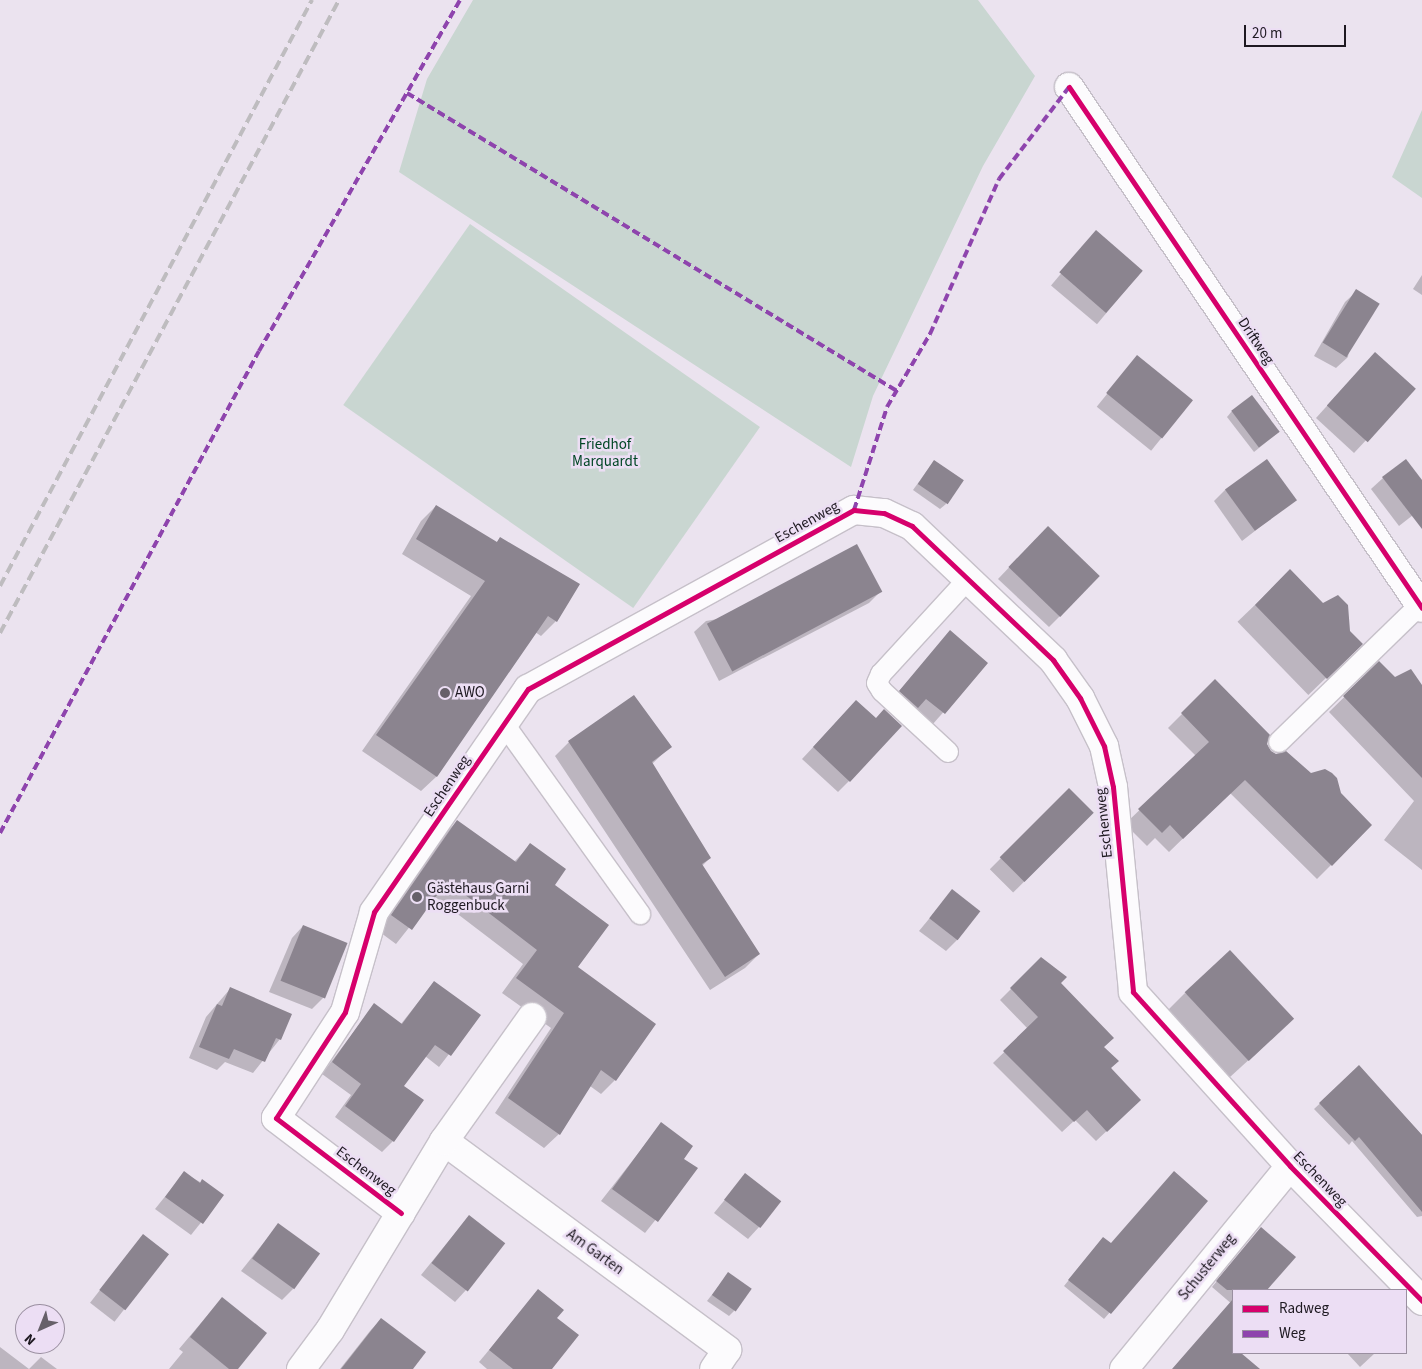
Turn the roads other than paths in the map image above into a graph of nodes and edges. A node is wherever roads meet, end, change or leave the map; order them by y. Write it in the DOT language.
graph roads {
  1 [pos="1069,87"];
  2 [pos="969,578"];
  3 [pos="1421,607"];
  4 [pos="504,724"];
  5 [pos="1279,742"];
  6 [pos="948,752"];
  7 [pos="640,914"];
  8 [pos="532,1017"];
  9 [pos="444,1141"];
  10 [pos="1290,1166"];
  11 [pos="401,1213"];
  12 [pos="1422,1301"];
  13 [pos="301,1369"];
  14 [pos="714,1369"];
  15 [pos="1124,1369"];
  1 -- 3 [label="street, Driftweg"];
  2 -- 4 [label="street, Eschenweg"];
  2 -- 6 [label="lane"];
  2 -- 10 [label="street, Eschenweg"];
  3 -- 5 [label="lane"];
  4 -- 7 [label="lane"];
  4 -- 11 [label="street, Eschenweg"];
  8 -- 9 [label="street"];
  9 -- 11 [label="street"];
  9 -- 14 [label="street, Am Garten"];
  10 -- 12 [label="street, Eschenweg"];
  10 -- 15 [label="street, Schusterweg"];
  11 -- 13 [label="street"];
}
